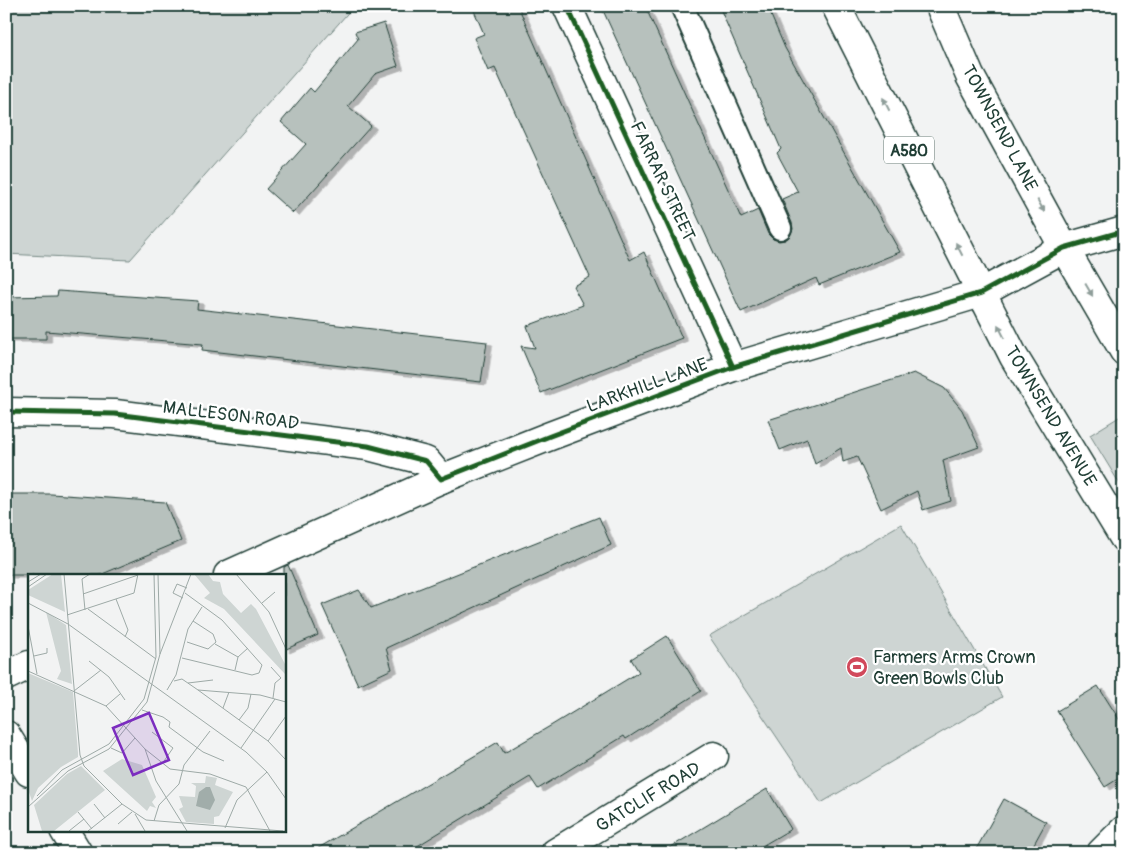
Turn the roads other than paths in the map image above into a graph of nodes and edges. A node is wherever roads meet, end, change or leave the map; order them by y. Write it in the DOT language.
graph roads {
  1 [pos="567,6"];
  2 [pos="682,6"];
  3 [pos="836,6"];
  4 [pos="940,6"];
  5 [pos="780,228"];
  6 [pos="1124,231"];
  7 [pos="1064,248"];
  8 [pos="982,293"];
  9 [pos="1124,351"];
  10 [pos="733,368"];
  11 [pos="6,412"];
  12 [pos="441,479"];
  13 [pos="1124,538"];
  14 [pos="230,574"];
  15 [pos="28,666"];
  16 [pos="6,676"];
  17 [pos="6,735"];
  18 [pos="714,756"];
  19 [pos="28,770"];
  20 [pos="1124,830"];
  21 [pos="65,832"];
  22 [pos="78,853"];
  23 [pos="555,853"];
  24 [pos="1101,853"];
  1 -- 10 [label="street, FARRAR STREET"];
  2 -- 5 [label="lane"];
  8 -- 3 [label="street, A580, one-way"];
  4 -- 7 [label="street, TOWNSEND LANE, one-way"];
  6 -- 7 [label="street, LARKHILL LANE"];
  7 -- 8 [label="street, LARKHILL LANE"];
  7 -- 9 [label="street, one-way"];
  8 -- 10 [label="street, LARKHILL LANE"];
  13 -- 8 [label="street, TOWNSEND AVENUE / A580, one-way"];
  10 -- 12 [label="street, LARKHILL LANE"];
  11 -- 12 [label="street, MALLESON ROAD"];
  12 -- 14 [label="street, LARKHILL LANE"];
  15 -- 16 [label="street"];
  17 -- 19 [label="street"];
  18 -- 23 [label="street, GATCLIF ROAD"];
  20 -- 24 [label="street"];
  21 -- 22 [label="street"];
}
